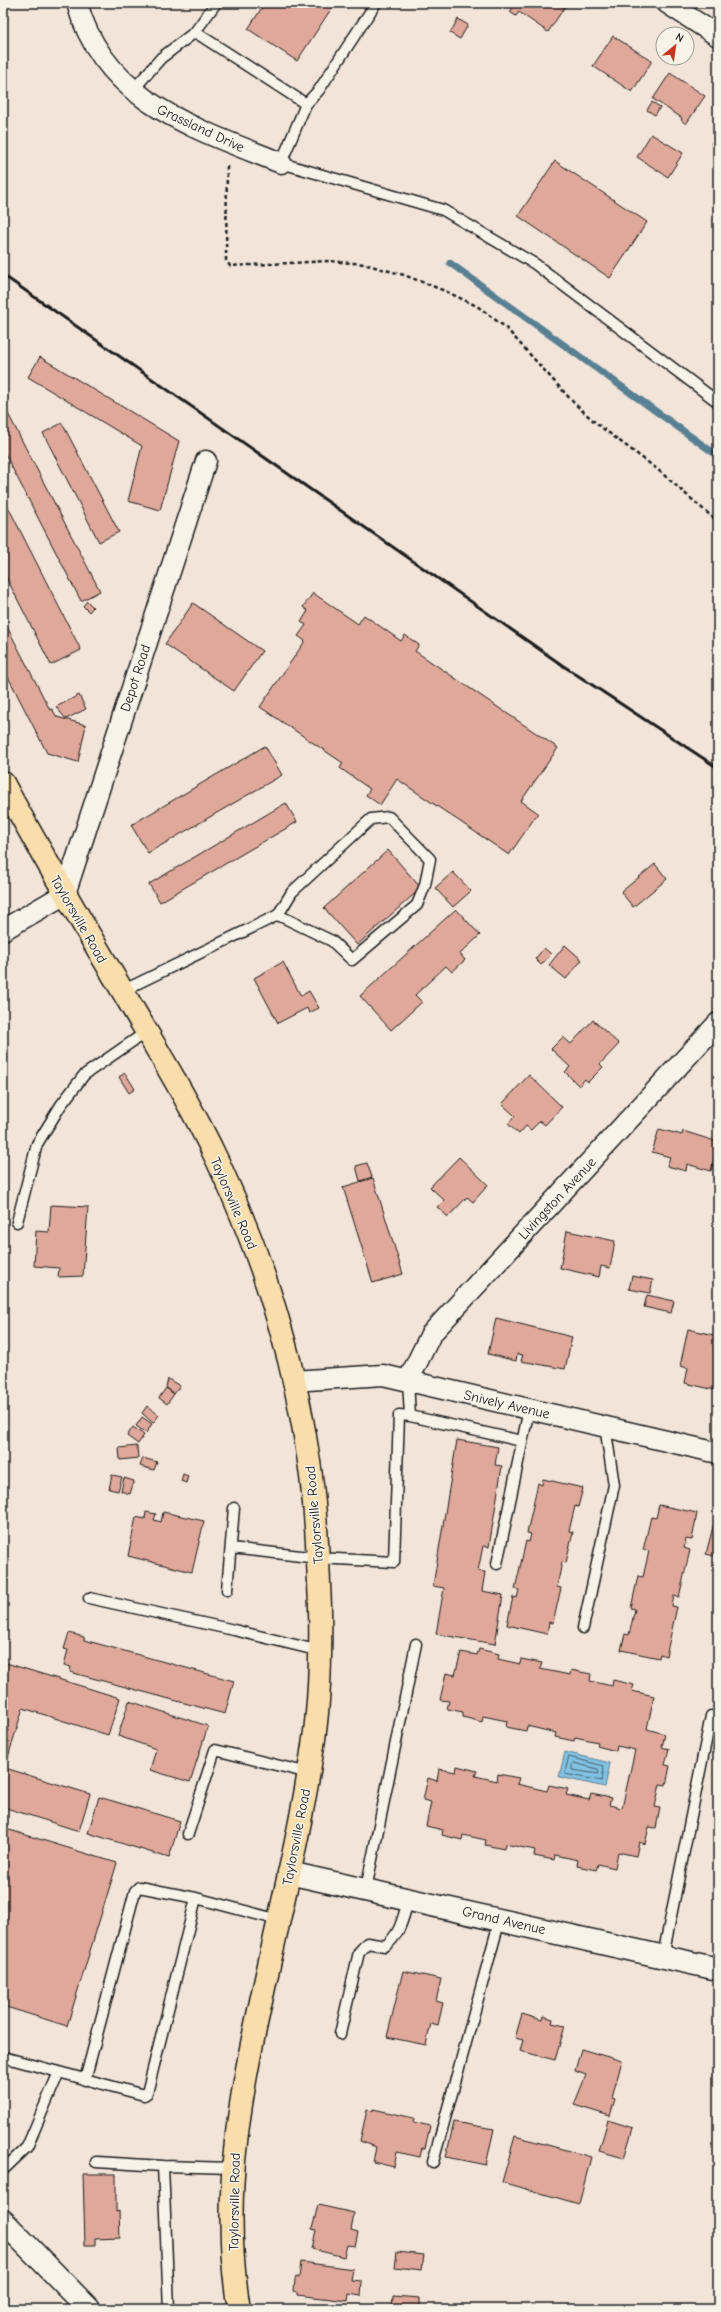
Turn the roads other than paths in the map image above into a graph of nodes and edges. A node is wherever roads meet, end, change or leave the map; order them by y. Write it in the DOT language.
graph roads {
  1 [pos="77,3"];
  2 [pos="216,3"];
  3 [pos="376,3"];
  4 [pos="667,3"];
  5 [pos="690,9"];
  6 [pos="195,32"];
  7 [pos="718,36"];
  8 [pos="134,89"];
  9 [pos="306,104"];
  10 [pos="281,163"];
  11 [pos="718,402"];
  12 [pos="206,462"];
  13 [pos="3,783"];
  14 [pos="65,894"];
  15 [pos="278,915"];
  16 [pos="3,930"];
  17 [pos="122,991"];
  18 [pos="718,1023"];
  19 [pos="146,1032"];
  20 [pos="17,1222"];
  21 [pos="293,1381"];
  22 [pos="408,1381"];
  23 [pos="529,1409"];
  24 [pos="410,1416"];
  25 [pos="605,1426"];
  26 [pos="522,1441"];
  27 [pos="718,1453"];
  28 [pos="234,1508"];
  29 [pos="231,1548"];
  30 [pos="318,1558"];
  31 [pos="497,1564"];
  32 [pos="227,1590"];
  33 [pos="89,1598"];
  34 [pos="583,1628"];
  35 [pos="416,1644"];
  36 [pos="320,1651"];
  37 [pos="711,1716"];
  38 [pos="308,1773"];
  39 [pos="188,1834"];
  40 [pos="289,1873"];
  41 [pos="366,1889"];
  42 [pos="196,1898"];
  43 [pos="409,1898"];
  44 [pos="500,1919"];
  45 [pos="279,1920"];
  46 [pos="663,1956"];
  47 [pos="718,1969"];
  48 [pos="340,2034"];
  49 [pos="3,2057"];
  50 [pos="59,2072"];
  51 [pos="85,2080"];
  52 [pos="96,2162"];
  53 [pos="433,2162"];
  54 [pos="163,2166"];
  55 [pos="231,2168"];
  56 [pos="3,2170"];
  57 [pos="3,2221"];
  58 [pos="89,2309"];
  59 [pos="169,2309"];
  60 [pos="239,2309"];
  1 -- 8 [label="street, Grassland Drive"];
  2 -- 6 [label="lane"];
  3 -- 9 [label="lane"];
  4 -- 5 [label="street"];
  5 -- 7 [label="street"];
  6 -- 8 [label="lane"];
  6 -- 9 [label="lane"];
  8 -- 10 [label="street, Grassland Drive"];
  9 -- 10 [label="lane"];
  10 -- 11 [label="lane"];
  12 -- 14 [label="street, Depot Road"];
  13 -- 14 [label="main road, Taylorsville Road"];
  14 -- 16 [label="street"];
  14 -- 17 [label="main road, Taylorsville Road"];
  15 -- 15 [label="lane"];
  15 -- 17 [label="lane"];
  17 -- 19 [label="main road, Taylorsville Road"];
  18 -- 22 [label="street, Livingston Avenue"];
  19 -- 20 [label="lane"];
  19 -- 21 [label="main road, Taylorsville Road"];
  21 -- 22 [label="street, Snively Avenue"];
  21 -- 30 [label="main road, Taylorsville Road"];
  22 -- 23 [label="street, Snively Avenue"];
  22 -- 24 [label="lane"];
  23 -- 25 [label="street, Snively Avenue"];
  23 -- 26 [label="lane"];
  24 -- 26 [label="lane"];
  24 -- 30 [label="lane"];
  25 -- 27 [label="street, Snively Avenue"];
  25 -- 34 [label="lane"];
  26 -- 31 [label="lane"];
  28 -- 29 [label="lane"];
  29 -- 30 [label="lane"];
  29 -- 32 [label="lane"];
  30 -- 36 [label="main road, Taylorsville Road"];
  33 -- 36 [label="lane"];
  35 -- 41 [label="lane"];
  36 -- 38 [label="main road, Taylorsville Road"];
  37 -- 46 [label="lane"];
  38 -- 39 [label="lane"];
  38 -- 40 [label="main road, Taylorsville Road"];
  40 -- 41 [label="street, Grand Avenue"];
  40 -- 45 [label="main road, Taylorsville Road"];
  41 -- 43 [label="street, Grand Avenue"];
  42 -- 45 [label="lane"];
  42 -- 51 [label="lane"];
  42 -- 51 [label="lane"];
  43 -- 44 [label="street, Grand Avenue"];
  43 -- 48 [label="lane"];
  44 -- 46 [label="street, Grand Avenue"];
  44 -- 53 [label="lane"];
  45 -- 55 [label="main road, Taylorsville Road"];
  46 -- 47 [label="street, Grand Avenue"];
  49 -- 50 [label="lane"];
  50 -- 51 [label="lane"];
  50 -- 56 [label="lane"];
  52 -- 54 [label="lane"];
  54 -- 55 [label="lane"];
  54 -- 59 [label="lane"];
  55 -- 60 [label="main road, Taylorsville Road"];
  57 -- 58 [label="street"];
}
